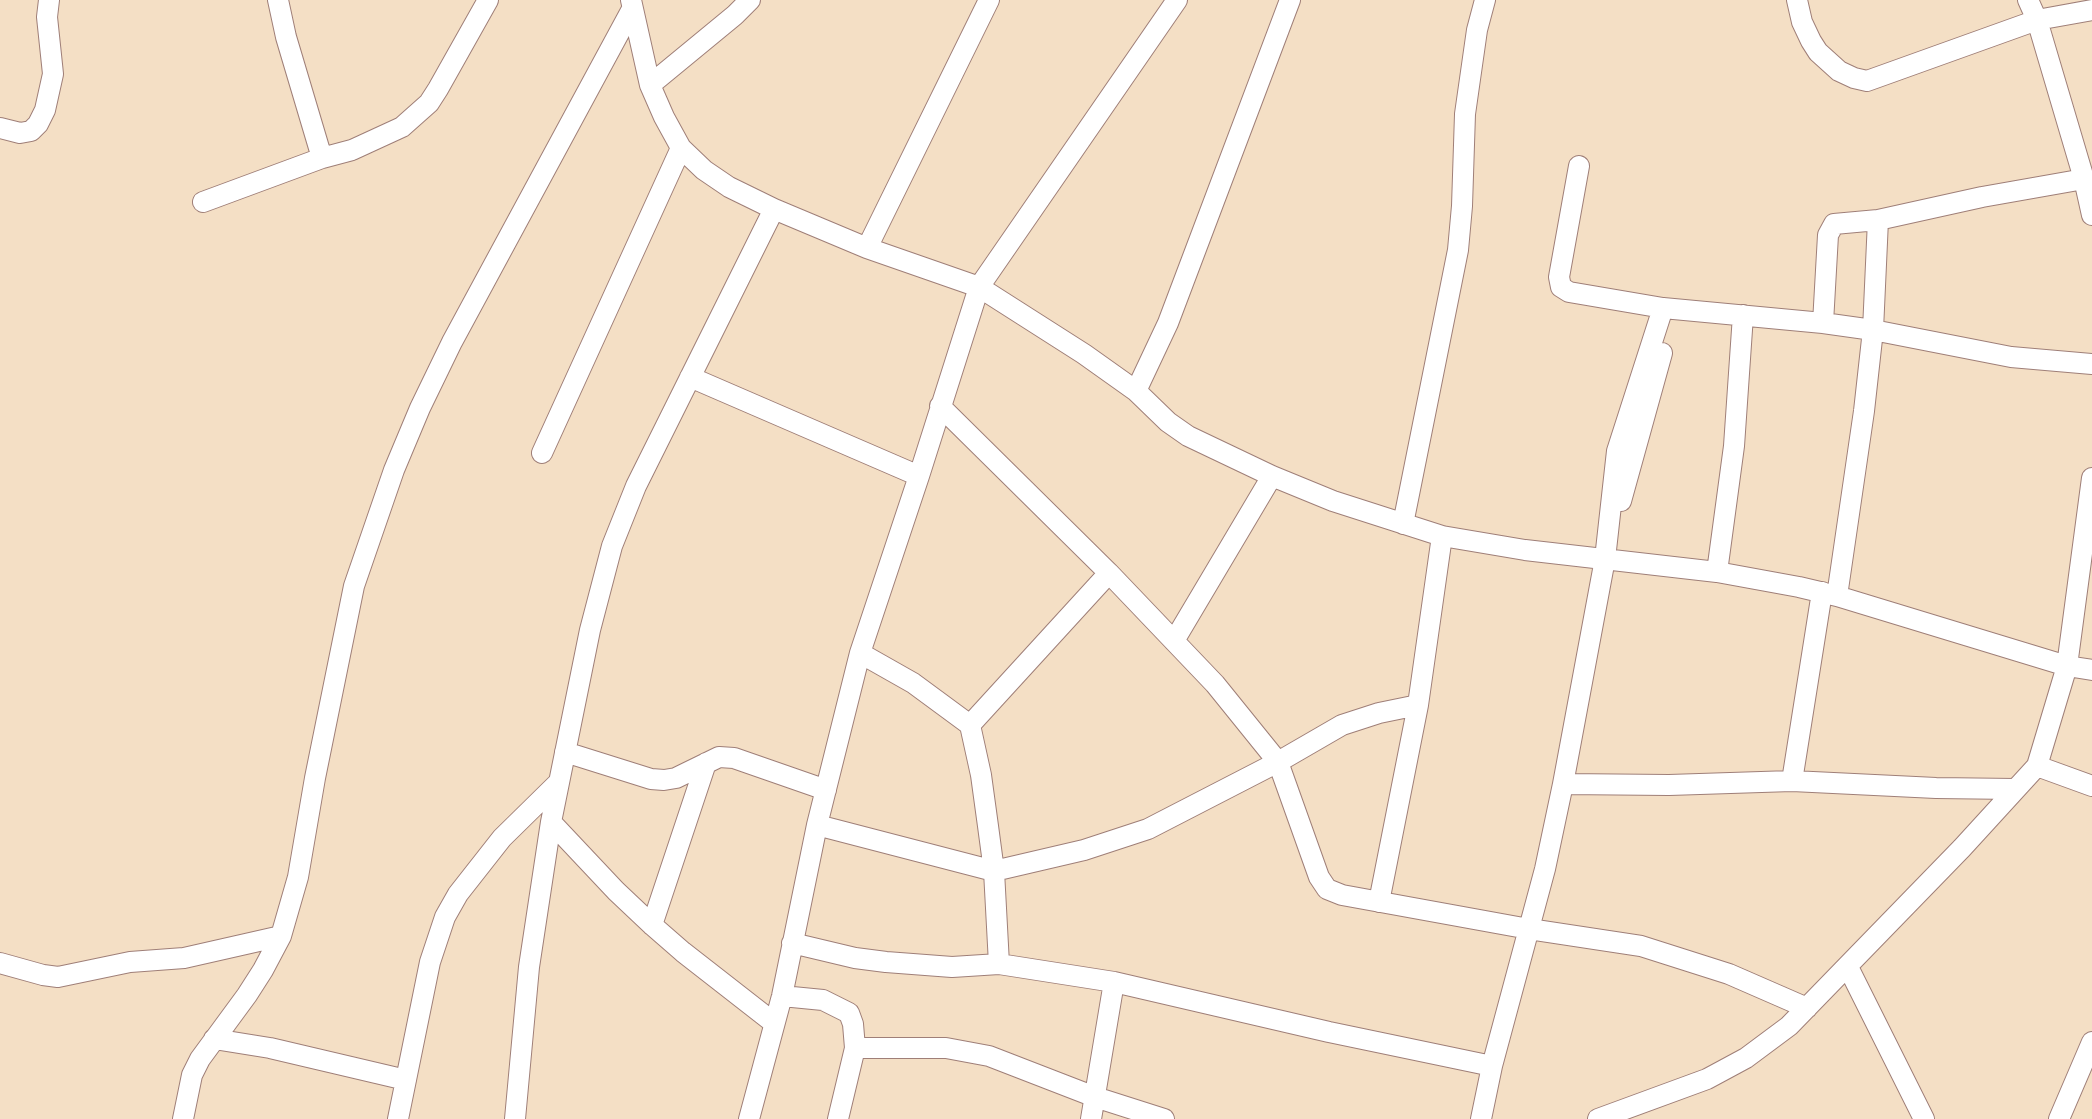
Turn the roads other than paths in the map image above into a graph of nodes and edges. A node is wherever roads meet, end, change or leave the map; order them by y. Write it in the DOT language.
graph roads {
  1 [pos="49,0"];
  2 [pos="278,0"];
  3 [pos="488,0"];
  4 [pos="750,0"];
  5 [pos="989,0"];
  6 [pos="1177,0"];
  7 [pos="1290,0"];
  8 [pos="1485,0"];
  9 [pos="1797,0"];
  10 [pos="2028,0"];
  11 [pos="631,4"];
  12 [pos="2092,10"];
  13 [pos="2037,20"];
  14 [pos="650,85"];
  15 [pos="0,128"];
  16 [pos="681,148"];
  17 [pos="322,158"];
  18 [pos="1579,166"];
  19 [pos="2084,179"];
  20 [pos="203,202"];
  21 [pos="774,209"];
  22 [pos="2092,215"];
  23 [pos="1878,220"];
  24 [pos="867,248"];
  25 [pos="979,287"];
  26 [pos="1669,309"];
  27 [pos="1743,315"];
  28 [pos="1823,322"];
  29 [pos="1874,330"];
  30 [pos="2092,364"];
  31 [pos="690,377"];
  32 [pos="1136,391"];
  33 [pos="940,406"];
  34 [pos="542,453"];
  35 [pos="919,476"];
  36 [pos="1272,476"];
  37 [pos="2091,491"];
  38 [pos="1403,524"];
  39 [pos="1442,536"];
  40 [pos="1605,559"];
  41 [pos="1717,572"];
  42 [pos="1109,573"];
  43 [pos="1829,594"];
  44 [pos="1174,641"];
  45 [pos="860,653"];
  46 [pos="2067,666"];
  47 [pos="2092,670"];
  48 [pos="1418,705"];
  49 [pos="970,725"];
  50 [pos="565,752"];
  51 [pos="1278,762"];
  52 [pos="706,763"];
  53 [pos="2037,766"];
  54 [pos="1792,781"];
  55 [pos="559,782"];
  56 [pos="1563,784"];
  57 [pos="2092,786"];
  58 [pos="2015,789"];
  59 [pos="826,790"];
  60 [pos="551,822"];
  61 [pos="817,825"];
  62 [pos="994,871"];
  63 [pos="1379,902"];
  64 [pos="652,925"];
  65 [pos="1529,929"];
  66 [pos="281,936"];
  67 [pos="792,943"];
  68 [pos="0,963"];
  69 [pos="999,964"];
  70 [pos="1848,967"];
  71 [pos="1114,982"];
  72 [pos="782,996"];
  73 [pos="1807,1008"];
  74 [pos="774,1023"];
  75 [pos="214,1039"];
  76 [pos="2092,1042"];
  77 [pos="855,1048"];
  78 [pos="1492,1066"];
  79 [pos="405,1080"];
  80 [pos="1095,1097"];
  81 [pos="183,1119"];
  82 [pos="398,1119"];
  83 [pos="515,1119"];
  84 [pos="749,1119"];
  85 [pos="838,1119"];
  86 [pos="1091,1119"];
  87 [pos="1164,1119"];
  88 [pos="1481,1119"];
  89 [pos="1598,1119"];
  90 [pos="1924,1119"];
  91 [pos="2059,1119"];
  1 -- 15 [label="street"];
  2 -- 17 [label="street"];
  3 -- 17 [label="street"];
  4 -- 14 [label="street"];
  5 -- 24 [label="street"];
  6 -- 25 [label="street"];
  7 -- 32 [label="street"];
  8 -- 38 [label="street"];
  9 -- 13 [label="street"];
  10 -- 13 [label="street"];
  11 -- 14 [label="street"];
  11 -- 66 [label="street"];
  12 -- 13 [label="street"];
  13 -- 19 [label="street"];
  14 -- 16 [label="street"];
  16 -- 21 [label="street"];
  16 -- 34 [label="street"];
  17 -- 20 [label="street"];
  18 -- 26 [label="street"];
  19 -- 22 [label="street"];
  19 -- 23 [label="street"];
  21 -- 24 [label="street"];
  21 -- 31 [label="street"];
  23 -- 28 [label="street"];
  23 -- 29 [label="street"];
  24 -- 25 [label="street"];
  25 -- 32 [label="street"];
  25 -- 33 [label="street"];
  26 -- 27 [label="street"];
  26 -- 40 [label="street"];
  27 -- 28 [label="street"];
  27 -- 41 [label="street"];
  28 -- 29 [label="street"];
  29 -- 30 [label="street"];
  29 -- 43 [label="street"];
  31 -- 35 [label="street"];
  31 -- 50 [label="street"];
  32 -- 36 [label="street"];
  33 -- 35 [label="street"];
  33 -- 42 [label="street"];
  35 -- 45 [label="street"];
  36 -- 38 [label="street"];
  36 -- 44 [label="street"];
  37 -- 46 [label="street"];
  38 -- 39 [label="street"];
  39 -- 40 [label="street"];
  39 -- 48 [label="street"];
  40 -- 41 [label="street"];
  40 -- 56 [label="street"];
  41 -- 43 [label="street"];
  42 -- 44 [label="street"];
  42 -- 49 [label="street"];
  43 -- 46 [label="street"];
  43 -- 54 [label="street"];
  44 -- 51 [label="street"];
  45 -- 49 [label="street"];
  45 -- 59 [label="street"];
  46 -- 47 [label="street"];
  46 -- 53 [label="street"];
  48 -- 51 [label="street"];
  48 -- 63 [label="street"];
  49 -- 62 [label="street"];
  50 -- 52 [label="street"];
  50 -- 55 [label="street"];
  51 -- 62 [label="street"];
  51 -- 63 [label="street"];
  52 -- 59 [label="street"];
  52 -- 64 [label="street"];
  53 -- 57 [label="street"];
  53 -- 58 [label="street"];
  54 -- 56 [label="street"];
  54 -- 58 [label="street"];
  55 -- 60 [label="street"];
  55 -- 79 [label="street"];
  56 -- 65 [label="street"];
  58 -- 70 [label="street"];
  59 -- 61 [label="street"];
  60 -- 64 [label="street"];
  60 -- 83 [label="street"];
  61 -- 62 [label="street"];
  61 -- 67 [label="street"];
  62 -- 69 [label="street"];
  63 -- 65 [label="street"];
  64 -- 74 [label="street"];
  65 -- 73 [label="street"];
  65 -- 78 [label="street"];
  66 -- 68 [label="street"];
  66 -- 75 [label="street"];
  67 -- 69 [label="street"];
  67 -- 72 [label="street"];
  69 -- 71 [label="street"];
  70 -- 73 [label="street"];
  70 -- 90 [label="street"];
  71 -- 78 [label="street"];
  71 -- 80 [label="street"];
  72 -- 74 [label="street"];
  72 -- 77 [label="street"];
  73 -- 89 [label="street"];
  74 -- 84 [label="street"];
  75 -- 79 [label="street"];
  75 -- 81 [label="street"];
  76 -- 91 [label="street"];
  77 -- 80 [label="street"];
  77 -- 85 [label="street"];
  78 -- 88 [label="street"];
  79 -- 82 [label="street"];
  80 -- 86 [label="street"];
  80 -- 87 [label="street"];
}
